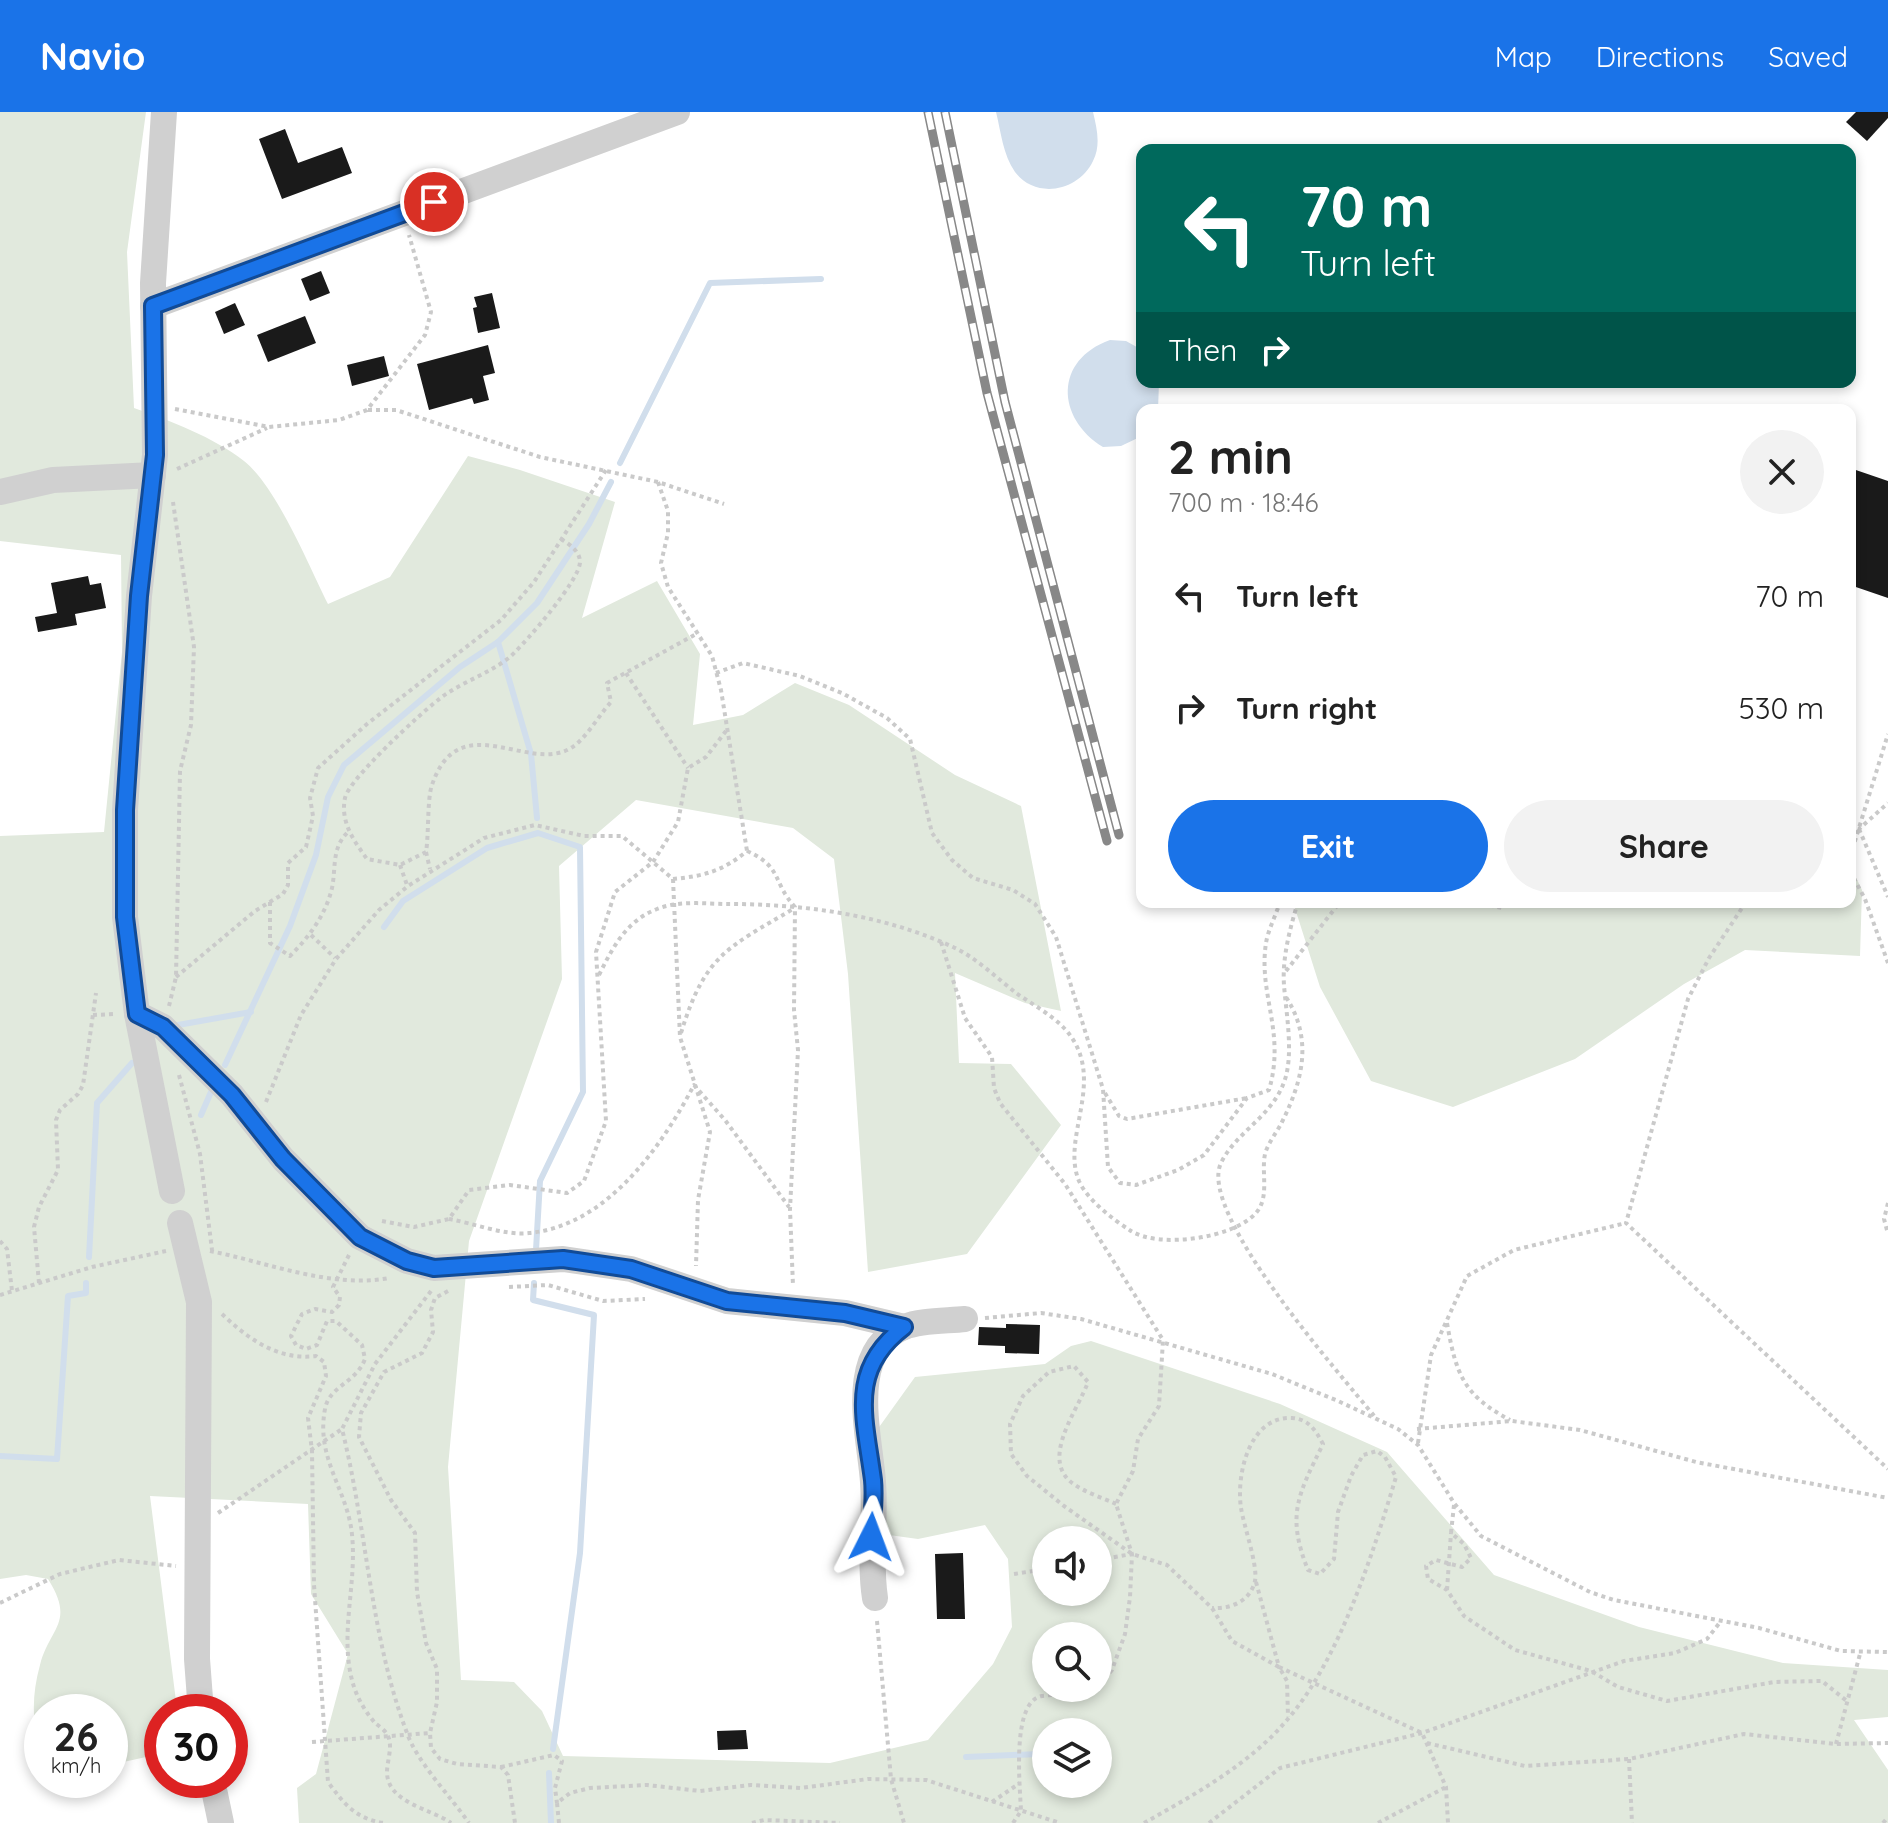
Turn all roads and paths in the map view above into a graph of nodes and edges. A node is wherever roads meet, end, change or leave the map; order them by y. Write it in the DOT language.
graph roads {
  1 [pos="164,112"];
  2 [pos="677,112"];
  3 [pos="403,213"];
  4 [pos="153,306"];
  5 [pos="154,399"];
  6 [pos="367,410"];
  7 [pos="269,427"];
  8 [pos="606,470"];
  9 [pos="156,475"];
  10 [pos="658,482"];
  11 [pos="0,492"];
  12 [pos="724,504"];
  13 [pos="561,539"];
  14 [pos="698,633"];
  15 [pos="625,672"];
  16 [pos="716,673"];
  17 [pos="726,731"];
  18 [pos="1888,734"];
  19 [pos="688,768"];
  20 [pos="1888,803"];
  21 [pos="1856,828"];
  22 [pos="1859,829"];
  23 [pos="348,832"];
  24 [pos="1856,838"];
  25 [pos="747,851"];
  26 [pos="426,852"];
  27 [pos="653,862"];
  28 [pos="400,865"];
  29 [pos="430,870"];
  30 [pos="673,879"];
  31 [pos="1856,882"];
  32 [pos="408,886"];
  33 [pos="1888,897"];
  34 [pos="270,902"];
  35 [pos="674,904"];
  36 [pos="795,907"];
  37 [pos="1278,908"];
  38 [pos="1296,908"];
  39 [pos="1335,908"];
  40 [pos="1742,908"];
  41 [pos="311,935"];
  42 [pos="941,942"];
  43 [pos="336,959"];
  44 [pos="1888,963"];
  45 [pos="1286,971"];
  46 [pos="176,977"];
  47 [pos="598,977"];
  48 [pos="96,993"];
  49 [pos="1286,997"];
  50 [pos="137,1014"];
  51 [pos="163,1027"];
  52 [pos="680,1037"];
  53 [pos="176,1064"];
  54 [pos="694,1085"];
  55 [pos="1103,1089"];
  56 [pos="1247,1098"];
  57 [pos="257,1127"];
  58 [pos="172,1191"];
  59 [pos="1888,1203"];
  60 [pos="790,1209"];
  61 [pos="449,1219"];
  62 [pos="1626,1223"];
  63 [pos="1235,1227"];
  64 [pos="1888,1234"];
  65 [pos="182,1235"];
  66 [pos="360,1237"];
  67 [pos="0,1241"];
  68 [pos="212,1251"];
  69 [pos="213,1263"];
  70 [pos="434,1268"];
  71 [pos="396,1276"];
  72 [pos="335,1278"];
  73 [pos="39,1283"];
  74 [pos="499,1286"];
  75 [pos="542,1286"];
  76 [pos="461,1289"];
  77 [pos="696,1290"];
  78 [pos="12,1291"];
  79 [pos="0,1295"];
  80 [pos="217,1300"];
  81 [pos="794,1309"];
  82 [pos="965,1319"];
  83 [pos="1446,1321"];
  84 [pos="904,1327"];
  85 [pos="1163,1340"];
  86 [pos="1376,1418"];
  87 [pos="1512,1421"];
  88 [pos="342,1429"];
  89 [pos="1417,1429"];
  90 [pos="324,1443"];
  91 [pos="1418,1445"];
  92 [pos="312,1451"];
  93 [pos="1888,1469"];
  94 [pos="1888,1498"];
  95 [pos="1454,1503"];
  96 [pos="1116,1504"];
  97 [pos="198,1523"];
  98 [pos="1451,1533"];
  99 [pos="1132,1554"];
  100 [pos="1112,1558"];
  101 [pos="1448,1563"];
  102 [pos="198,1569"];
  103 [pos="1032,1571"];
  104 [pos="1014,1574"];
  105 [pos="1255,1581"];
  106 [pos="1447,1590"];
  107 [pos="875,1598"];
  108 [pos="0,1603"];
  109 [pos="1212,1608"];
  110 [pos="1721,1621"];
  111 [pos="1888,1652"];
  112 [pos="1861,1653"];
  113 [pos="1279,1667"];
  114 [pos="1112,1670"];
  115 [pos="1591,1671"];
  116 [pos="1312,1683"];
  117 [pos="200,1694"];
  118 [pos="1032,1702"];
  119 [pos="1848,1702"];
  120 [pos="1288,1719"];
  121 [pos="430,1733"];
  122 [pos="1422,1733"];
  123 [pos="407,1734"];
  124 [pos="388,1736"];
  125 [pos="325,1741"];
  126 [pos="312,1742"];
  127 [pos="1427,1743"];
  128 [pos="1888,1743"];
  129 [pos="1836,1744"];
  130 [pos="1629,1759"];
  131 [pos="501,1767"];
  132 [pos="891,1779"];
  133 [pos="1020,1783"];
  134 [pos="1446,1787"];
  135 [pos="216,1798"];
  136 [pos="992,1802"];
  137 [pos="557,1803"];
  138 [pos="1021,1811"];
  139 [pos="1888,1817"];
  140 [pos="221,1823"];
  141 [pos="384,1823"];
  142 [pos="451,1823"];
  143 [pos="469,1823"];
  144 [pos="515,1823"];
  145 [pos="559,1823"];
  146 [pos="752,1823"];
  147 [pos="840,1823"];
  148 [pos="904,1823"];
  149 [pos="1013,1823"];
  150 [pos="1060,1823"];
  151 [pos="1144,1823"];
  152 [pos="1209,1823"];
  153 [pos="1378,1823"];
  154 [pos="1448,1823"];
  155 [pos="1632,1823"];
  156 [pos="1883,1823"];
  1 -- 4 [label="street"];
  2 -- 3 [label="street"];
  3 -- 4 [label="street"];
  3 -- 6 [label="path"];
  4 -- 5 [label="street"];
  5 -- 7 [label="path"];
  5 -- 9 [label="street"];
  6 -- 7 [label="path"];
  6 -- 8 [label="path"];
  7 -- 9 [label="path"];
  8 -- 10 [label="path"];
  8 -- 13 [label="path"];
  9 -- 11 [label="street"];
  9 -- 46 [label="path"];
  9 -- 50 [label="street"];
  10 -- 12 [label="path"];
  10 -- 14 [label="path"];
  13 -- 23 [label="path"];
  13 -- 34 [label="path"];
  14 -- 15 [label="path"];
  14 -- 16 [label="path"];
  15 -- 19 [label="path"];
  15 -- 26 [label="path"];
  16 -- 17 [label="path"];
  16 -- 55 [label="path"];
  17 -- 19 [label="path"];
  17 -- 25 [label="path"];
  18 -- 22 [label="path"];
  19 -- 27 [label="path"];
  20 -- 22 [label="path"];
  21 -- 22 [label="path"];
  22 -- 24 [label="path"];
  22 -- 33 [label="path"];
  23 -- 28 [label="path"];
  23 -- 41 [label="path"];
  25 -- 30 [label="path"];
  25 -- 36 [label="path"];
  26 -- 28 [label="path"];
  26 -- 29 [label="path"];
  27 -- 29 [label="path"];
  27 -- 30 [label="path"];
  27 -- 47 [label="path"];
  28 -- 32 [label="path"];
  29 -- 32 [label="path"];
  30 -- 35 [label="path"];
  31 -- 44 [label="path"];
  32 -- 43 [label="path"];
  34 -- 41 [label="path"];
  34 -- 46 [label="path"];
  35 -- 36 [label="path"];
  35 -- 47 [label="path"];
  35 -- 52 [label="path"];
  36 -- 42 [label="path"];
  36 -- 52 [label="path"];
  36 -- 60 [label="path"];
  37 -- 56 [label="path"];
  38 -- 45 [label="path"];
  39 -- 45 [label="path"];
  40 -- 62 [label="path"];
  41 -- 43 [label="path"];
  42 -- 63 [label="path"];
  42 -- 85 [label="path"];
  43 -- 57 [label="path"];
  45 -- 49 [label="path"];
  46 -- 51 [label="path"];
  47 -- 61 [label="path"];
  48 -- 73 [label="path"];
  49 -- 63 [label="path"];
  49 -- 63 [label="path"];
  50 -- 51 [label="street"];
  50 -- 58 [label="street"];
  51 -- 57 [label="street"];
  52 -- 54 [label="path"];
  53 -- 68 [label="path"];
  54 -- 60 [label="path"];
  54 -- 61 [label="path"];
  54 -- 77 [label="path"];
  55 -- 56 [label="path"];
  55 -- 56 [label="path"];
  57 -- 66 [label="street"];
  59 -- 64 [label="path"];
  60 -- 81 [label="path"];
  61 -- 66 [label="path"];
  62 -- 83 [label="path"];
  62 -- 93 [label="path"];
  63 -- 86 [label="path"];
  65 -- 68 [label="path"];
  65 -- 73 [label="path"];
  65 -- 97 [label="street"];
  66 -- 70 [label="street"];
  66 -- 72 [label="path"];
  67 -- 78 [label="path"];
  68 -- 69 [label="path"];
  68 -- 72 [label="path"];
  70 -- 77 [label="street"];
  70 -- 88 [label="path"];
  71 -- 72 [label="path"];
  72 -- 90 [label="path"];
  73 -- 78 [label="path"];
  74 -- 75 [label="path"];
  76 -- 121 [label="path"];
  77 -- 81 [label="street"];
  78 -- 79 [label="path"];
  80 -- 92 [label="path"];
  81 -- 84 [label="street"];
  82 -- 84 [label="street"];
  82 -- 85 [label="path"];
  83 -- 87 [label="path"];
  83 -- 89 [label="path"];
  84 -- 107 [label="street"];
  85 -- 86 [label="path"];
  85 -- 96 [label="path"];
  86 -- 91 [label="path"];
  87 -- 89 [label="path"];
  87 -- 94 [label="path"];
  88 -- 90 [label="path"];
  88 -- 123 [label="path"];
  89 -- 91 [label="path"];
  90 -- 92 [label="path"];
  90 -- 124 [label="path"];
  91 -- 95 [label="path"];
  92 -- 97 [label="path"];
  92 -- 125 [label="path"];
  95 -- 98 [label="path"];
  95 -- 110 [label="path"];
  96 -- 99 [label="path"];
  96 -- 99 [label="path"];
  97 -- 102 [label="street"];
  98 -- 101 [label="path"];
  98 -- 101 [label="path"];
  99 -- 100 [label="path"];
  99 -- 109 [label="path"];
  99 -- 114 [label="path"];
  101 -- 106 [label="path"];
  101 -- 106 [label="path"];
  102 -- 108 [label="path"];
  102 -- 117 [label="street"];
  103 -- 104 [label="path"];
  105 -- 109 [label="path"];
  105 -- 113 [label="path"];
  105 -- 116 [label="path"];
  106 -- 115 [label="path"];
  107 -- 132 [label="path"];
  109 -- 113 [label="path"];
  110 -- 112 [label="path"];
  110 -- 115 [label="path"];
  111 -- 112 [label="path"];
  112 -- 119 [label="path"];
  113 -- 116 [label="path"];
  113 -- 120 [label="path"];
  115 -- 119 [label="path"];
  115 -- 122 [label="path"];
  116 -- 120 [label="path"];
  116 -- 122 [label="path"];
  118 -- 133 [label="path"];
  119 -- 129 [label="path"];
  120 -- 151 [label="path"];
  121 -- 123 [label="path"];
  121 -- 131 [label="path"];
  122 -- 127 [label="path"];
  122 -- 152 [label="path"];
  123 -- 124 [label="path"];
  123 -- 143 [label="path"];
  124 -- 125 [label="path"];
  124 -- 142 [label="path"];
  125 -- 126 [label="path"];
  125 -- 141 [label="path"];
  127 -- 130 [label="path"];
  127 -- 134 [label="path"];
  128 -- 129 [label="path"];
  129 -- 130 [label="path"];
  130 -- 155 [label="path"];
  131 -- 137 [label="path"];
  131 -- 144 [label="path"];
  132 -- 136 [label="path"];
  132 -- 137 [label="path"];
  132 -- 148 [label="path"];
  133 -- 136 [label="path"];
  133 -- 138 [label="path"];
  134 -- 153 [label="path"];
  134 -- 154 [label="path"];
  135 -- 140 [label="street"];
  136 -- 138 [label="path"];
  137 -- 145 [label="path"];
  138 -- 149 [label="path"];
  138 -- 150 [label="path"];
  139 -- 156 [label="path"];
  146 -- 147 [label="path"];
}
